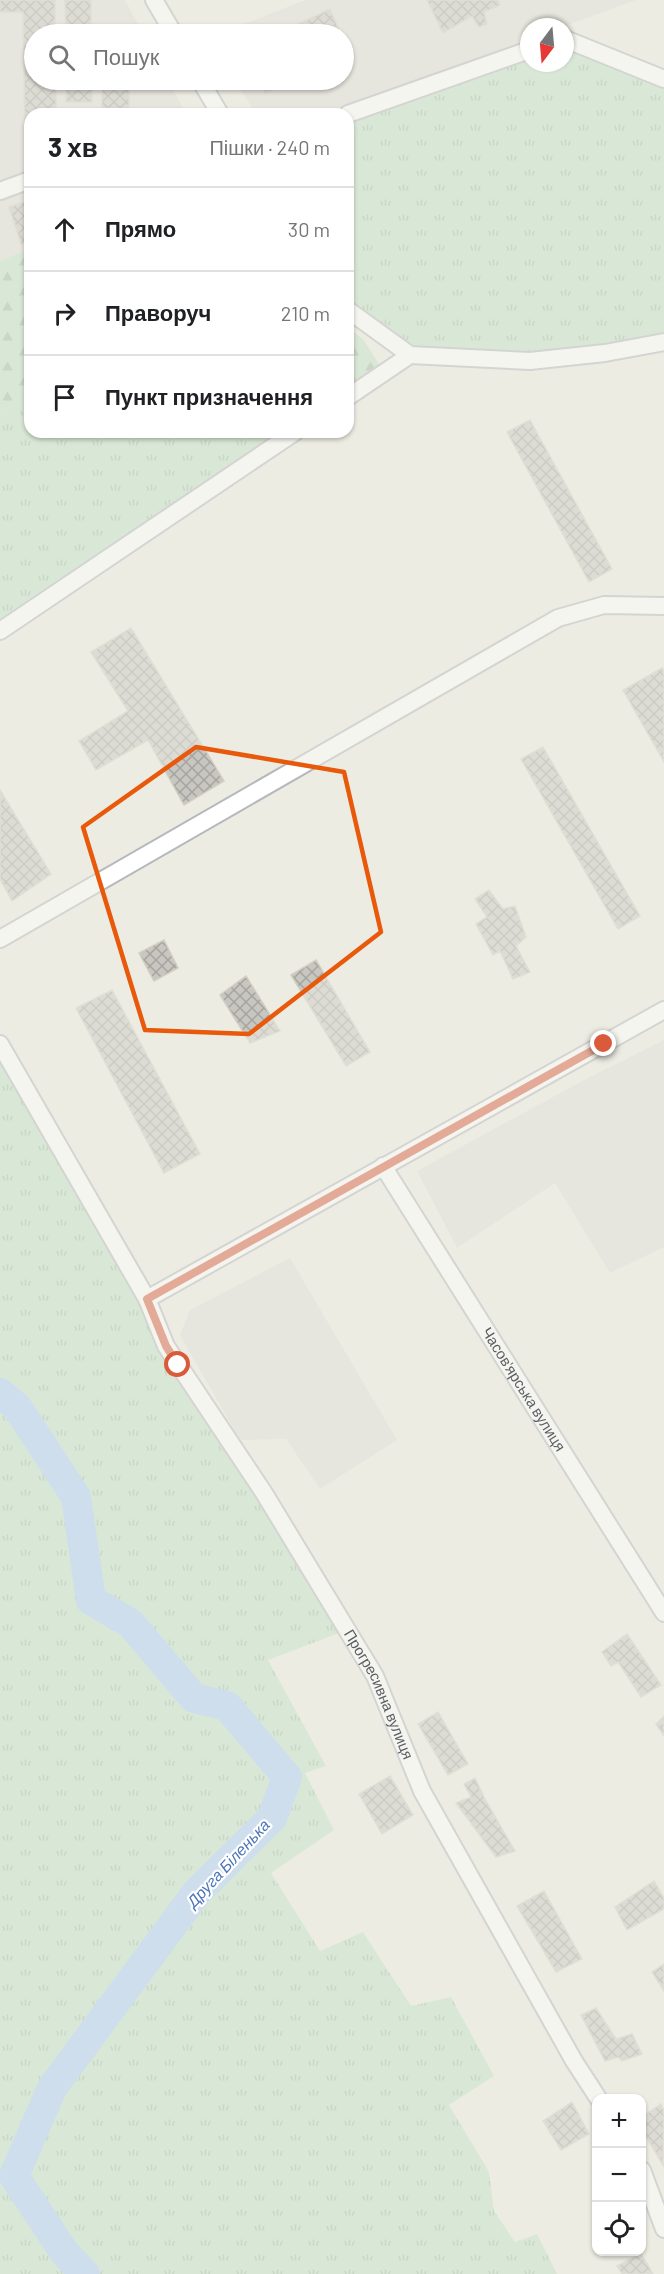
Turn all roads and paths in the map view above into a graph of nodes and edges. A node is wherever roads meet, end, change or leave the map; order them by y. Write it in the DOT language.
graph roads {
  1 [pos="154,0"];
  2 [pos="168,24"];
  3 [pos="574,43"];
  4 [pos="520,53"];
  5 [pos="664,80"];
  6 [pos="206,90"];
  7 [pos="216,108"];
  8 [pos="354,112"];
  9 [pos="24,182"];
  10 [pos="0,191"];
  11 [pos="354,314"];
  12 [pos="664,342"];
  13 [pos="410,356"];
  14 [pos="354,393"];
  15 [pos="286,438"];
  16 [pos="664,606"];
  17 [pos="0,631"];
  18 [pos="0,939"];
  19 [pos="664,1010"];
  20 [pos="0,1044"];
  21 [pos="383,1166"];
  22 [pos="147,1299"];
  23 [pos="664,1613"];
  24 [pos="595,2094"];
  25 [pos="646,2181"];
  26 [pos="664,2229"];
  1 -- 2 [label="street"];
  3 -- 5 [label="street"];
  4 -- 8 [label="street"];
  6 -- 7 [label="street"];
  9 -- 10 [label="street"];
  11 -- 13 [label="street"];
  12 -- 13 [label="street"];
  13 -- 14 [label="street"];
  15 -- 17 [label="street"];
  16 -- 18 [label="street"];
  19 -- 21 [label="street"];
  20 -- 22 [label="street, Прогресивна вулиця"];
  21 -- 22 [label="street"];
  21 -- 23 [label="street, Часов'ярська вулиця"];
  22 -- 24 [label="street, Прогресивна вулиця"];
  25 -- 26 [label="street"];
}
